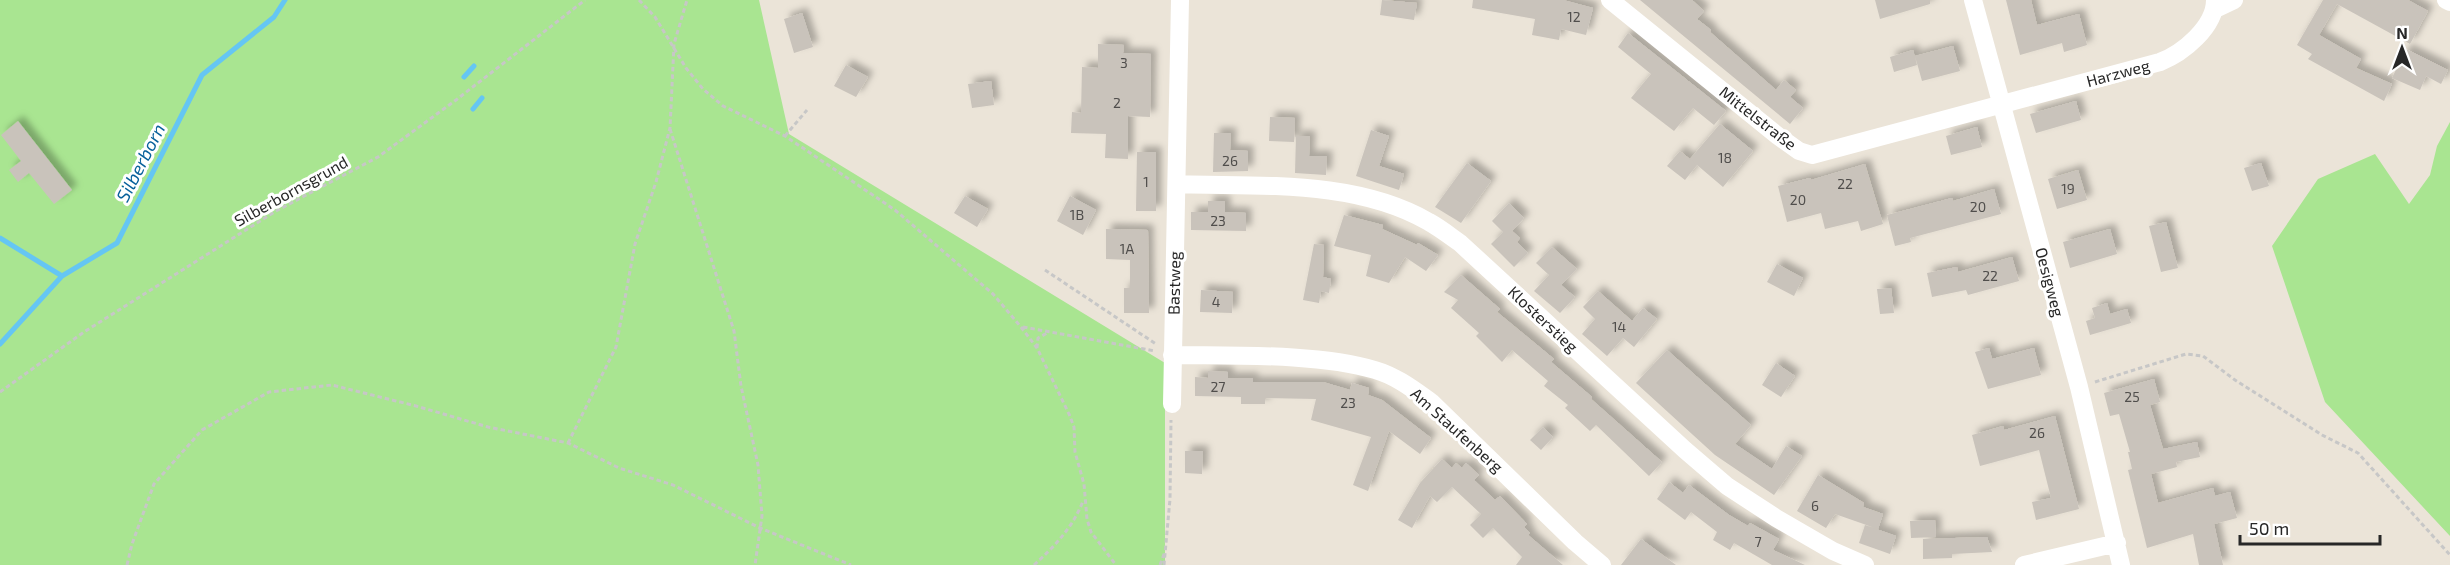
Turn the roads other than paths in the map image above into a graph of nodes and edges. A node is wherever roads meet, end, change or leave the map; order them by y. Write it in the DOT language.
graph roads {
  1 [pos="1180,0"];
  2 [pos="1610,0"];
  3 [pos="1973,0"];
  4 [pos="2234,0"];
  5 [pos="2446,0"];
  6 [pos="2450,2"];
  7 [pos="2215,5"];
  8 [pos="2001,104"];
  9 [pos="1177,184"];
  10 [pos="1172,355"];
  11 [pos="1172,404"];
  12 [pos="2117,543"];
  13 [pos="1602,565"];
  14 [pos="1865,565"];
  15 [pos="2024,565"];
  16 [pos="2121,565"];
  1 -- 9 [label="street, Bastweg"];
  2 -- 8 [label="street, Mittelstraße"];
  3 -- 8 [label="street, Oesigweg"];
  4 -- 7 [label="street, Harzweg"];
  5 -- 6 [label="street"];
  7 -- 8 [label="street, Harzweg"];
  8 -- 12 [label="street, Oesigweg"];
  9 -- 10 [label="street, Bastweg"];
  9 -- 14 [label="street, Klosterstieg"];
  10 -- 11 [label="street, Bastweg"];
  10 -- 13 [label="street, Am Staufenberg"];
  12 -- 15 [label="street"];
  12 -- 16 [label="street, Oesigweg"];
}
